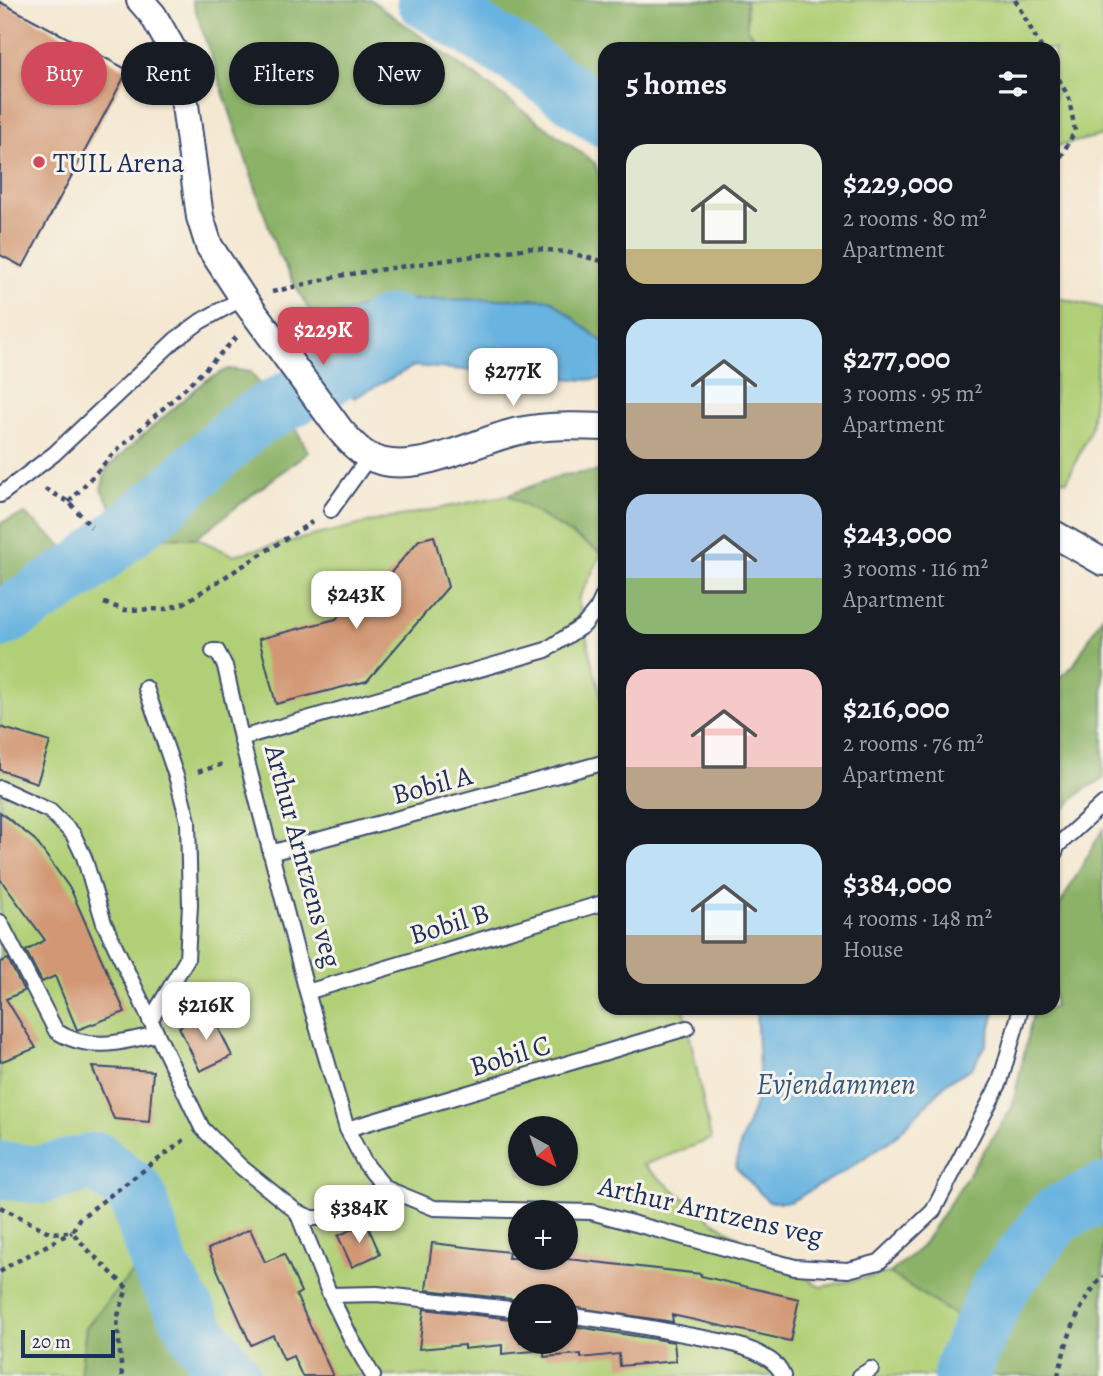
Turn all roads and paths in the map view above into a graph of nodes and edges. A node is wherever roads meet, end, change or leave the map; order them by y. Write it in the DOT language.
graph roads {
  1 [pos="140,0"];
  2 [pos="1015,0"];
  3 [pos="1038,42"];
  4 [pos="1060,81"];
  5 [pos="1060,158"];
  6 [pos="598,260"];
  7 [pos="255,316"];
  8 [pos="598,427"];
  9 [pos="369,457"];
  10 [pos="22,478"];
  11 [pos="0,495"];
  12 [pos="69,502"];
  13 [pos="331,510"];
  14 [pos="91,527"];
  15 [pos="1060,537"];
  16 [pos="1103,562"];
  17 [pos="104,603"];
  18 [pos="598,607"];
  19 [pos="214,651"];
  20 [pos="146,688"];
  21 [pos="241,738"];
  22 [pos="246,757"];
  23 [pos="598,764"];
  24 [pos="177,779"];
  25 [pos="0,788"];
  26 [pos="1103,804"];
  27 [pos="1060,843"];
  28 [pos="270,853"];
  29 [pos="598,904"];
  30 [pos="0,922"];
  31 [pos="307,992"];
  32 [pos="1019,1015"];
  33 [pos="153,1027"];
  34 [pos="687,1028"];
  35 [pos="202,1128"];
  36 [pos="347,1129"];
  37 [pos="385,1188"];
  38 [pos="0,1207"];
  39 [pos="297,1212"];
  40 [pos="72,1232"];
  41 [pos="0,1272"];
  42 [pos="1103,1276"];
  43 [pos="330,1295"];
  44 [pos="508,1309"];
  45 [pos="578,1317"];
  46 [pos="122,1376"];
  47 [pos="373,1376"];
  48 [pos="783,1376"];
  49 [pos="1058,1376"];
  1 -- 7 [label="street"];
  2 -- 3 [label="path"];
  4 -- 5 [label="path"];
  6 -- 7 [label="path"];
  7 -- 9 [label="street"];
  7 -- 10 [label="lane"];
  7 -- 12 [label="path"];
  8 -- 9 [label="street"];
  9 -- 13 [label="lane"];
  10 -- 11 [label="lane"];
  10 -- 12 [label="path"];
  12 -- 14 [label="path"];
  13 -- 17 [label="path"];
  15 -- 16 [label="street"];
  18 -- 21 [label="lane"];
  19 -- 21 [label="lane, Arthur Arntzens veg"];
  20 -- 24 [label="lane"];
  21 -- 22 [label="lane, Arthur Arntzens veg"];
  22 -- 24 [label="path"];
  22 -- 28 [label="lane, Arthur Arntzens veg"];
  23 -- 28 [label="lane, Bobil A"];
  24 -- 33 [label="lane"];
  25 -- 33 [label="lane"];
  26 -- 27 [label="lane"];
  28 -- 31 [label="lane, Arthur Arntzens veg"];
  29 -- 31 [label="lane, Bobil B"];
  30 -- 33 [label="lane"];
  31 -- 36 [label="lane, Arthur Arntzens veg"];
  32 -- 37 [label="lane, Arthur Arntzens veg"];
  33 -- 35 [label="lane"];
  34 -- 36 [label="lane, Bobil C"];
  35 -- 39 [label="lane"];
  35 -- 40 [label="path"];
  36 -- 37 [label="lane, Arthur Arntzens veg"];
  37 -- 39 [label="lane"];
  38 -- 40 [label="path"];
  39 -- 43 [label="lane"];
  40 -- 41 [label="path"];
  40 -- 46 [label="path"];
  42 -- 49 [label="path"];
  43 -- 44 [label="lane"];
  43 -- 47 [label="lane"];
  45 -- 48 [label="lane"];
}
